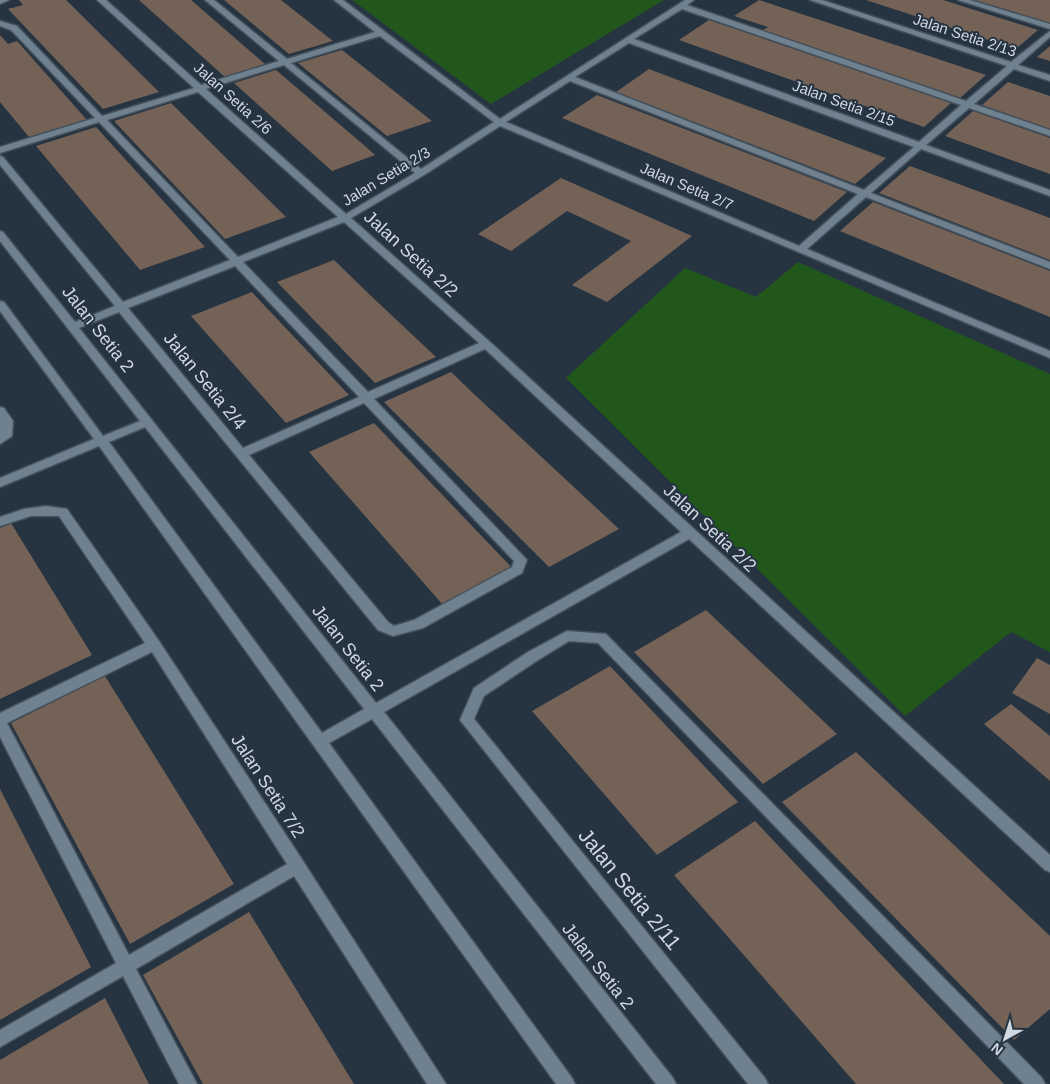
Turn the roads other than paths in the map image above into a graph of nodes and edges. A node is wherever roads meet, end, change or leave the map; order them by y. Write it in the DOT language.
graph roads {
  1 [pos="5,0"];
  2 [pos="101,0"];
  3 [pos="209,0"];
  4 [pos="338,0"];
  5 [pos="690,0"];
  6 [pos="814,0"];
  7 [pos="962,0"];
  8 [pos="0,2"];
  9 [pos="681,6"];
  10 [pos="0,22"];
  11 [pos="1050,27"];
  12 [pos="380,33"];
  13 [pos="1050,33"];
  14 [pos="628,40"];
  15 [pos="284,63"];
  16 [pos="1014,66"];
  17 [pos="569,78"];
  18 [pos="1050,78"];
  19 [pos="201,89"];
  20 [pos="968,104"];
  21 [pos="100,120"];
  22 [pos="500,123"];
  23 [pos="1050,133"];
  24 [pos="920,146"];
  25 [pos="0,150"];
  26 [pos="0,159"];
  27 [pos="421,173"];
  28 [pos="1050,193"];
  29 [pos="865,194"];
  30 [pos="345,218"];
  31 [pos="0,234"];
  32 [pos="800,250"];
  33 [pos="235,261"];
  34 [pos="1050,266"];
  35 [pos="0,304"];
  36 [pos="121,306"];
  37 [pos="72,327"];
  38 [pos="486,344"];
  39 [pos="1050,355"];
  40 [pos="367,398"];
  41 [pos="0,411"];
  42 [pos="147,422"];
  43 [pos="3,438"];
  44 [pos="102,441"];
  45 [pos="242,453"];
  46 [pos="0,484"];
  47 [pos="0,522"];
  48 [pos="689,533"];
  49 [pos="154,645"];
  50 [pos="373,710"];
  51 [pos="0,721"];
  52 [pos="320,741"];
  53 [pos="1050,865"];
  54 [pos="298,866"];
  55 [pos="126,965"];
  56 [pos="0,1039"];
  57 [pos="188,1084"];
  58 [pos="437,1084"];
  59 [pos="566,1084"];
  60 [pos="667,1084"];
  61 [pos="759,1084"];
  62 [pos="1036,1084"];
  1 -- 8 [label="street"];
  2 -- 19 [label="street, Jalan Setia 2/6"];
  3 -- 15 [label="street"];
  4 -- 12 [label="street, Jalan Setia 2/7"];
  5 -- 9 [label="street, Jalan Setia 2/3"];
  6 -- 16 [label="street, Jalan Setia 2/13"];
  7 -- 11 [label="street"];
  9 -- 14 [label="street, Jalan Setia 2/3"];
  9 -- 20 [label="street"];
  10 -- 21 [label="street"];
  12 -- 15 [label="street"];
  12 -- 22 [label="street, Jalan Setia 2/7"];
  13 -- 16 [label="street"];
  14 -- 17 [label="street, Jalan Setia 2/3"];
  14 -- 24 [label="street, Jalan Setia 2/15"];
  15 -- 19 [label="street"];
  15 -- 27 [label="street"];
  16 -- 18 [label="street, Jalan Setia 2/13"];
  16 -- 20 [label="street"];
  17 -- 22 [label="street, Jalan Setia 2/3"];
  17 -- 29 [label="street"];
  19 -- 21 [label="street"];
  19 -- 30 [label="street, Jalan Setia 2/6"];
  20 -- 23 [label="street"];
  20 -- 24 [label="street"];
  21 -- 25 [label="street"];
  21 -- 33 [label="street"];
  22 -- 27 [label="street, Jalan Setia 2/3"];
  22 -- 32 [label="street, Jalan Setia 2/7"];
  24 -- 28 [label="street, Jalan Setia 2/15"];
  24 -- 29 [label="street"];
  26 -- 36 [label="street, Jalan Setia 2/4"];
  27 -- 30 [label="street, Jalan Setia 2/3"];
  29 -- 32 [label="street"];
  29 -- 34 [label="street"];
  30 -- 33 [label="street, Jalan Setia 2/3"];
  30 -- 38 [label="street, Jalan Setia 2/2"];
  31 -- 37 [label="street, Jalan Setia 2"];
  32 -- 39 [label="street, Jalan Setia 2/7"];
  33 -- 36 [label="street, Jalan Setia 2/3"];
  33 -- 40 [label="street"];
  35 -- 44 [label="street"];
  36 -- 37 [label="street, Jalan Setia 2/3"];
  36 -- 45 [label="street, Jalan Setia 2/4"];
  37 -- 42 [label="street, Jalan Setia 2"];
  38 -- 40 [label="street"];
  38 -- 48 [label="street, Jalan Setia 2/2"];
  40 -- 45 [label="street"];
  40 -- 45 [label="street, Jalan Setia 2/4"];
  41 -- 43 [label="street"];
  42 -- 44 [label="street"];
  42 -- 50 [label="street, Jalan Setia 2"];
  44 -- 46 [label="street"];
  44 -- 52 [label="street"];
  47 -- 49 [label="street, Jalan Setia 7/2"];
  48 -- 50 [label="street"];
  48 -- 53 [label="street, Jalan Setia 2/2"];
  49 -- 51 [label="street"];
  49 -- 54 [label="street, Jalan Setia 7/2"];
  50 -- 52 [label="street"];
  50 -- 60 [label="street, Jalan Setia 2"];
  51 -- 55 [label="street"];
  52 -- 59 [label="street"];
  54 -- 55 [label="street"];
  54 -- 58 [label="street, Jalan Setia 7/2"];
  55 -- 56 [label="street"];
  55 -- 57 [label="street"];
  61 -- 62 [label="street, Jalan Setia 2/11"];
}
